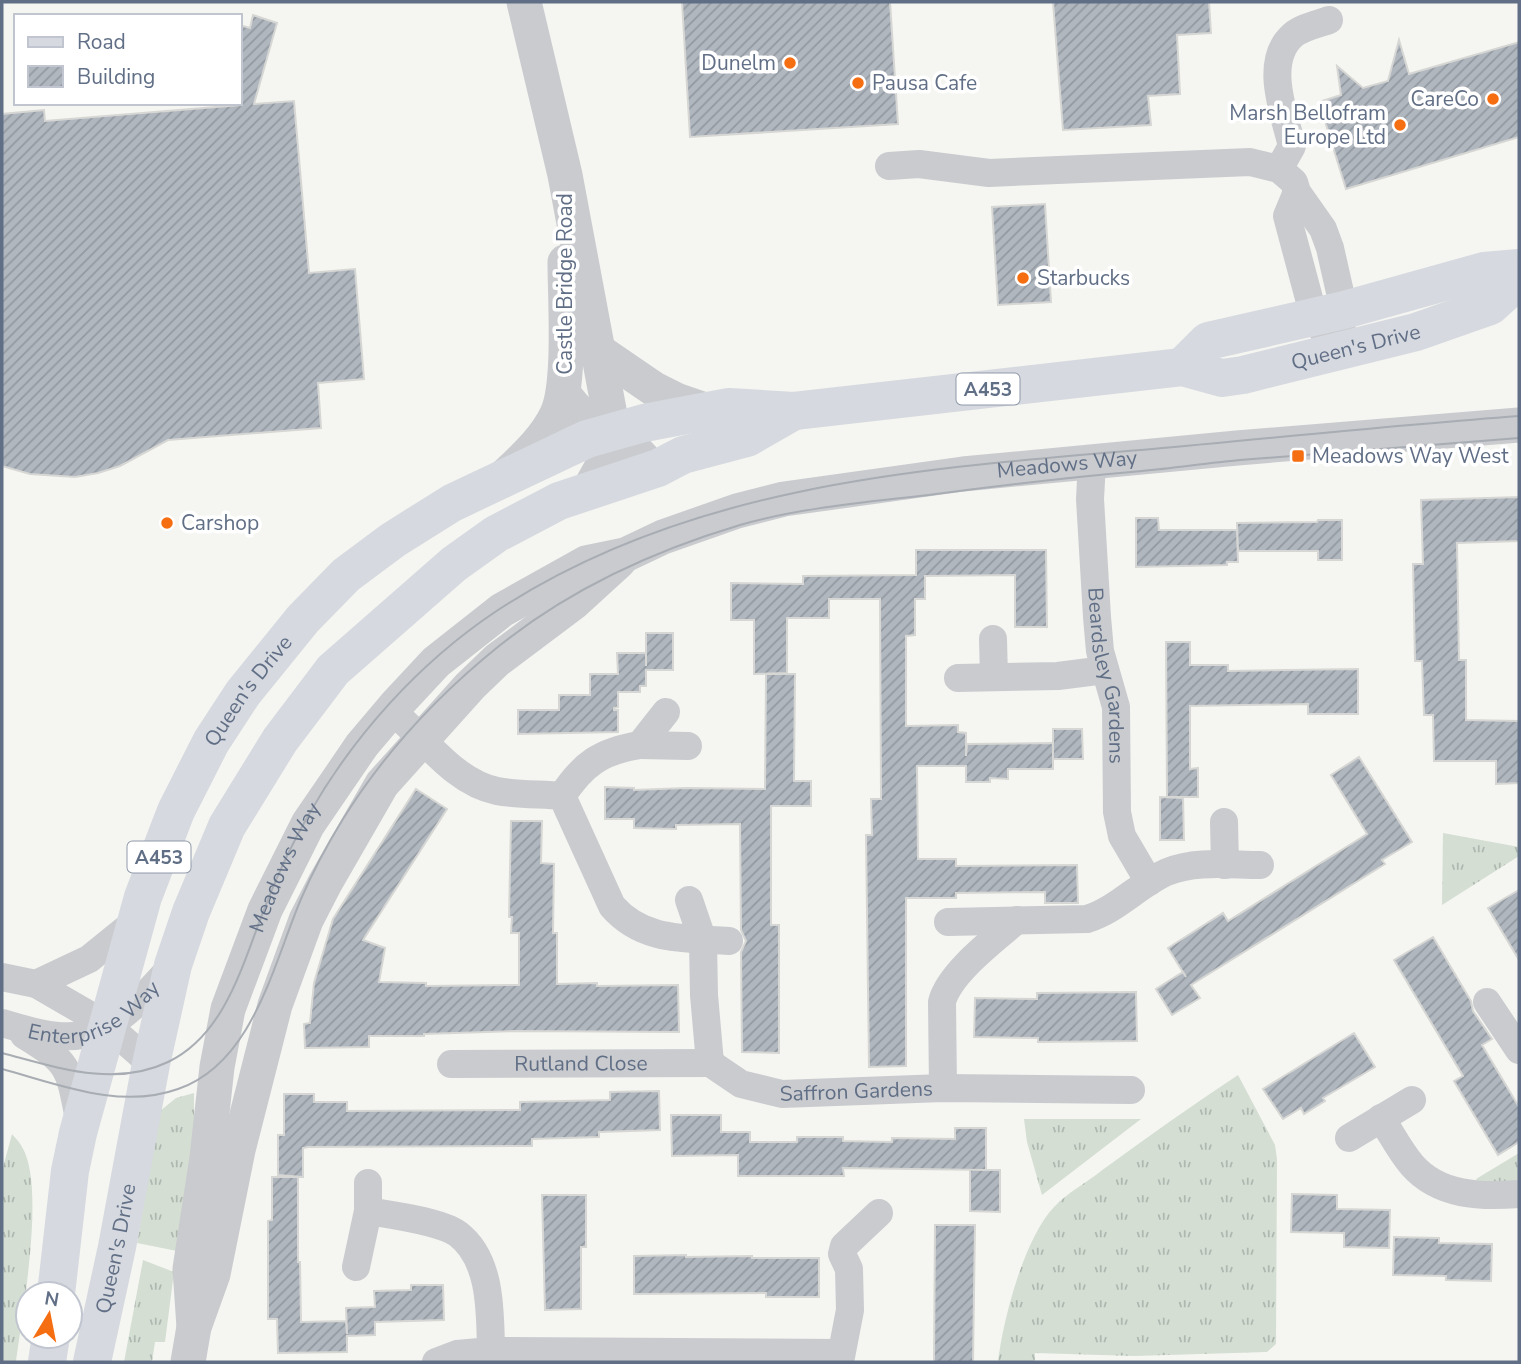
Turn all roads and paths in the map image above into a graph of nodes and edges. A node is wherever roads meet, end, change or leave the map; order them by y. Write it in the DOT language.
graph roads {
  1 [pos="524,2"];
  2 [pos="1329,20"];
  3 [pos="889,166"];
  4 [pos="1279,169"];
  5 [pos="565,175"];
  6 [pos="1519,268"];
  7 [pos="1519,280"];
  8 [pos="1329,314"];
  9 [pos="597,350"];
  10 [pos="1337,352"];
  11 [pos="1182,367"];
  12 [pos="564,394"];
  13 [pos="708,411"];
  14 [pos="794,411"];
  15 [pos="1519,425"];
  16 [pos="613,431"];
  17 [pos="1092,462"];
  18 [pos="653,470"];
  19 [pos="497,484"];
  20 [pos="589,490"];
  21 [pos="625,555"];
  22 [pos="993,639"];
  23 [pos="1105,670"];
  24 [pos="994,677"];
  25 [pos="958,678"];
  26 [pos="391,710"];
  27 [pos="666,712"];
  28 [pos="423,740"];
  29 [pos="640,745"];
  30 [pos="688,746"];
  31 [pos="562,796"];
  32 [pos="1224,822"];
  33 [pos="1225,865"];
  34 [pos="1260,865"];
  35 [pos="1149,882"];
  36 [pos="689,900"];
  37 [pos="1017,920"];
  38 [pos="136,921"];
  39 [pos="948,922"];
  40 [pos="716,941"];
  41 [pos="173,965"];
  42 [pos="2,977"];
  43 [pos="36,984"];
  44 [pos="1487,1002"];
  45 [pos="6,1025"];
  46 [pos="107,1025"];
  47 [pos="1519,1050"];
  48 [pos="710,1063"];
  49 [pos="151,1064"];
  50 [pos="451,1064"];
  51 [pos="943,1088"];
  52 [pos="1131,1090"];
  53 [pos="1412,1100"];
  54 [pos="1381,1118"];
  55 [pos="81,1125"];
  56 [pos="1349,1138"];
  57 [pos="368,1182"];
  58 [pos="1519,1194"];
  59 [pos="368,1211"];
  60 [pos="879,1213"];
  61 [pos="356,1267"];
  62 [pos="58,1280"];
  63 [pos="194,1327"];
  64 [pos="491,1351"];
  65 [pos="841,1357"];
  66 [pos="92,1362"];
  67 [pos="188,1362"];
  68 [pos="436,1362"];
  1 -- 5 [label="street, Castle Bridge Road"];
  2 -- 4 [label="street"];
  3 -- 4 [label="street"];
  4 -- 8 [label="street"];
  5 -- 9 [label="street, Castle Bridge Road"];
  5 -- 12 [label="street, Castle Bridge Road"];
  6 -- 8 [label="main road, Queen's Drive"];
  7 -- 10 [label="main road, Queen's Drive / A453"];
  8 -- 10 [label="street"];
  8 -- 11 [label="main road, Queen's Drive"];
  9 -- 13 [label="street, Castle Bridge Road"];
  9 -- 16 [label="street, Castle Bridge Road"];
  10 -- 11 [label="main road, Queen's Drive / A453"];
  11 -- 14 [label="main road, Queen's Drive / A453"];
  12 -- 16 [label="street, Castle Bridge Road"];
  12 -- 19 [label="street, Castle Bridge Road"];
  13 -- 14 [label="main road, Queen's Drive / A453"];
  13 -- 16 [label="main road, Queen's Drive / A453"];
  14 -- 18 [label="main road, Queen's Drive / A453"];
  15 -- 17 [label="street, Meadows Way"];
  16 -- 18 [label="street, Castle Bridge Road"];
  16 -- 19 [label="main road, Queen's Drive / A453"];
  16 -- 20 [label="street, Castle Bridge Road"];
  17 -- 21 [label="street, Meadows Way"];
  17 -- 23 [label="street, Beardsley Gardens"];
  18 -- 20 [label="main road, Queen's Drive / A453"];
  19 -- 38 [label="main road, Queen's Drive / A453"];
  20 -- 41 [label="main road, Queen's Drive / A453"];
  21 -- 26 [label="street, Meadows Way"];
  21 -- 28 [label="street, Meadows Way"];
  22 -- 24 [label="street"];
  23 -- 24 [label="street"];
  23 -- 35 [label="street, Beardsley Gardens"];
  24 -- 25 [label="street"];
  26 -- 28 [label="street"];
  26 -- 63 [label="street, Meadows Way"];
  27 -- 29 [label="street"];
  28 -- 31 [label="street"];
  28 -- 63 [label="street, Meadows Way"];
  29 -- 30 [label="street"];
  29 -- 31 [label="street"];
  31 -- 40 [label="street"];
  32 -- 33 [label="street"];
  33 -- 34 [label="street"];
  33 -- 35 [label="street"];
  35 -- 37 [label="street"];
  36 -- 40 [label="street"];
  37 -- 39 [label="street"];
  37 -- 51 [label="street"];
  38 -- 43 [label="street, Enterprise Way"];
  38 -- 46 [label="main road, Queen's Drive / A453"];
  40 -- 48 [label="street"];
  41 -- 46 [label="street, Enterprise Way"];
  41 -- 49 [label="main road, Queen's Drive / A453"];
  42 -- 43 [label="street, Enterprise Way"];
  43 -- 46 [label="street"];
  44 -- 47 [label="street"];
  45 -- 46 [label="street, Enterprise Way"];
  45 -- 55 [label="street"];
  46 -- 49 [label="street"];
  46 -- 55 [label="main road, Queen's Drive / A453"];
  48 -- 50 [label="street, Rutland Close"];
  48 -- 51 [label="street, Saffron Gardens"];
  49 -- 66 [label="main road, Queen's Drive / A453"];
  51 -- 52 [label="street, Saffron Gardens"];
  53 -- 54 [label="street"];
  54 -- 56 [label="street"];
  54 -- 58 [label="street"];
  55 -- 62 [label="main road, Queen's Drive / A453"];
  57 -- 59 [label="street"];
  59 -- 61 [label="street"];
  59 -- 64 [label="street"];
  60 -- 65 [label="street"];
  63 -- 67 [label="street, Meadows Way"];
  64 -- 65 [label="street"];
  64 -- 68 [label="street"];
}
